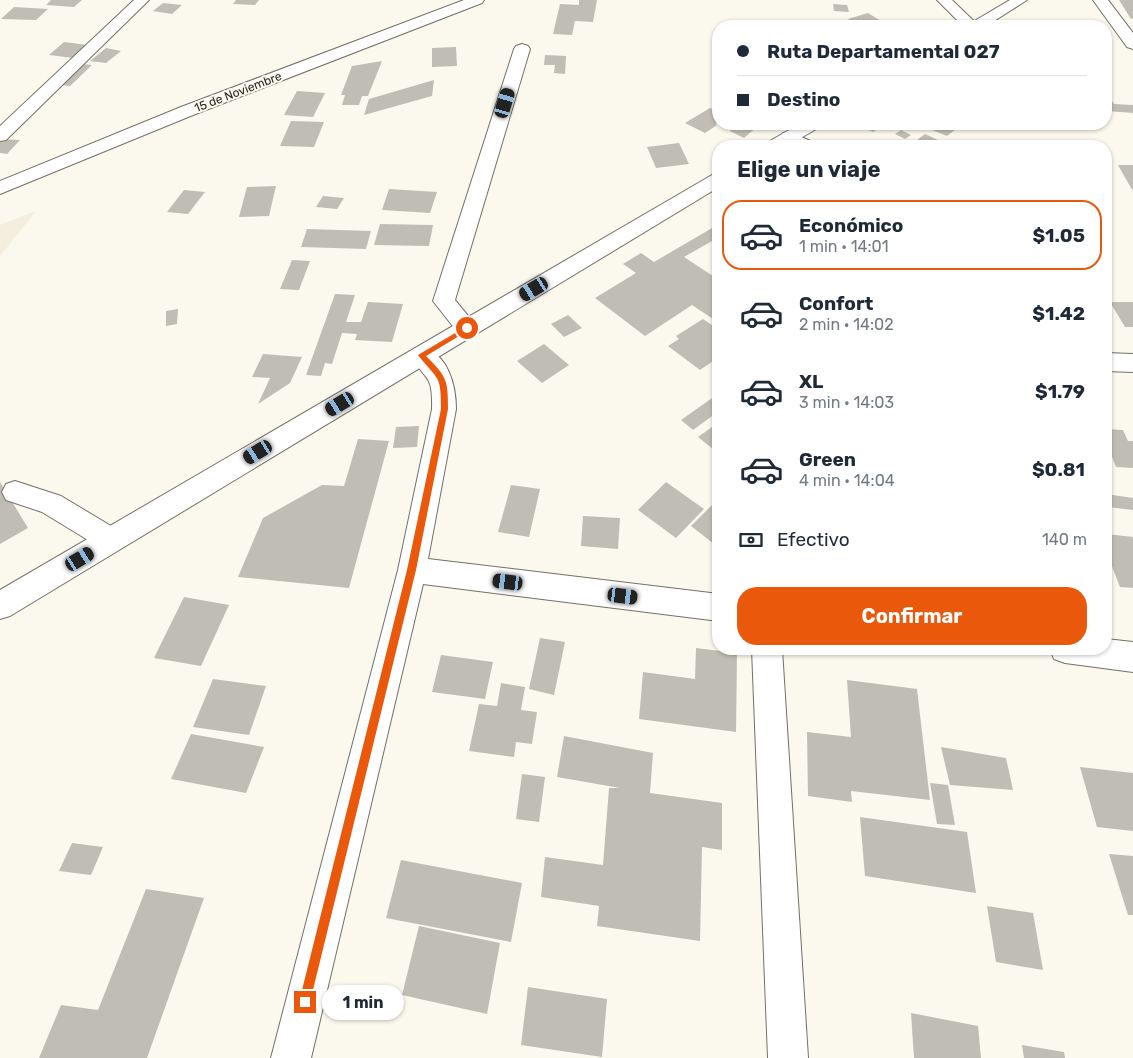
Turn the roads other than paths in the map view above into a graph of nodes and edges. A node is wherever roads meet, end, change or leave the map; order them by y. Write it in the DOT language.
graph roads {
  1 [pos="142,0"];
  2 [pos="477,0"];
  3 [pos="944,0"];
  4 [pos="1020,0"];
  5 [pos="1100,0"];
  6 [pos="966,20"];
  7 [pos="986,20"];
  8 [pos="1133,44"];
  9 [pos="522,49"];
  10 [pos="802,130"];
  11 [pos="0,136"];
  12 [pos="785,140"];
  13 [pos="712,183"];
  14 [pos="0,188"];
  15 [pos="467,328"];
  16 [pos="422,355"];
  17 [pos="1112,362"];
  18 [pos="1133,362"];
  19 [pos="15,492"];
  20 [pos="112,540"];
  21 [pos="412,570"];
  22 [pos="0,606"];
  23 [pos="712,607"];
  24 [pos="767,655"];
  25 [pos="1112,655"];
  26 [pos="1133,657"];
  27 [pos="291,1058"];
  28 [pos="788,1058"];
  1 -- 11 [label="street"];
  2 -- 14 [label="street, 15 de Noviembre"];
  3 -- 6 [label="street"];
  4 -- 7 [label="street"];
  5 -- 8 [label="street"];
  9 -- 15 [label="street"];
  10 -- 12 [label="street"];
  13 -- 15 [label="street"];
  15 -- 16 [label="street"];
  16 -- 20 [label="street"];
  16 -- 21 [label="street"];
  17 -- 18 [label="street"];
  19 -- 20 [label="street"];
  20 -- 22 [label="street"];
  21 -- 23 [label="street"];
  21 -- 27 [label="street"];
  24 -- 28 [label="street"];
  25 -- 26 [label="street"];
}
